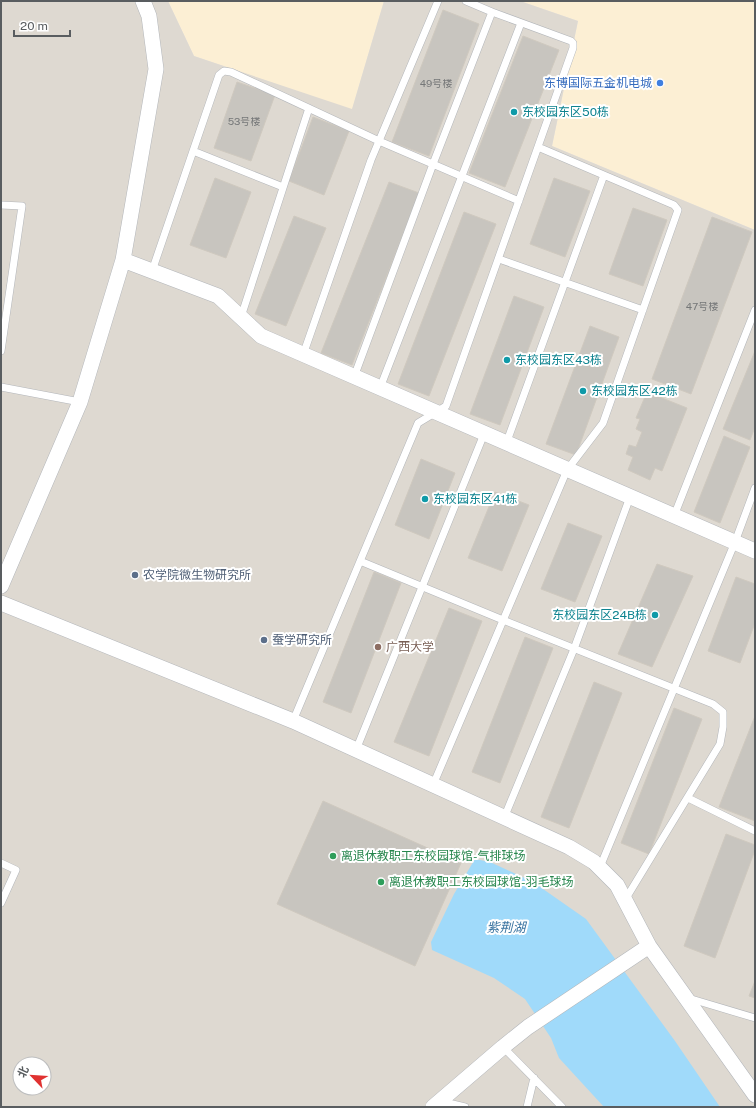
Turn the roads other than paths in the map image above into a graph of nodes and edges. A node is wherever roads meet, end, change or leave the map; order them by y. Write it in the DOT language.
graph roads {
  1 [pos="143,1"];
  2 [pos="438,1"];
  3 [pos="466,1"];
  4 [pos="492,12"];
  5 [pos="521,23"];
  6 [pos="309,108"];
  7 [pos="379,141"];
  8 [pos="538,147"];
  9 [pos="193,151"];
  10 [pos="433,164"];
  11 [pos="604,175"];
  12 [pos="462,177"];
  13 [pos="283,187"];
  14 [pos="519,201"];
  15 [pos="1,205"];
  16 [pos="499,259"];
  17 [pos="123,260"];
  18 [pos="152,271"];
  19 [pos="565,282"];
  20 [pos="643,310"];
  21 [pos="755,310"];
  22 [pos="241,317"];
  23 [pos="1,351"];
  24 [pos="303,355"];
  25 [pos="354,377"];
  26 [pos="1,387"];
  27 [pos="380,388"];
  28 [pos="80,402"];
  29 [pos="434,412"];
  30 [pos="484,434"];
  31 [pos="506,444"];
  32 [pos="567,470"];
  33 [pos="755,488"];
  34 [pos="630,496"];
  35 [pos="674,516"];
  36 [pos="735,542"];
  37 [pos="755,551"];
  38 [pos="360,561"];
  39 [pos="1,586"];
  40 [pos="422,587"];
  41 [pos="1,603"];
  42 [pos="503,620"];
  43 [pos="574,649"];
  44 [pos="674,688"];
  45 [pos="293,721"];
  46 [pos="356,750"];
  47 [pos="433,785"];
  48 [pos="688,798"];
  49 [pos="504,818"];
  50 [pos="755,831"];
  51 [pos="1,863"];
  52 [pos="600,867"];
  53 [pos="625,900"];
  54 [pos="1,903"];
  55 [pos="649,946"];
  56 [pos="686,998"];
  57 [pos="755,1018"];
  58 [pos="503,1047"];
  59 [pos="534,1078"];
  60 [pos="755,1095"];
  61 [pos="437,1104"];
  62 [pos="465,1107"];
  63 [pos="527,1107"];
  64 [pos="562,1107"];
  1 -- 17 [label="street"];
  2 -- 7 [label="lane"];
  3 -- 4 [label="lane"];
  4 -- 5 [label="lane"];
  4 -- 10 [label="lane"];
  5 -- 8 [label="lane"];
  5 -- 12 [label="lane"];
  6 -- 7 [label="lane"];
  6 -- 9 [label="lane"];
  6 -- 13 [label="lane"];
  7 -- 10 [label="lane"];
  7 -- 24 [label="lane"];
  8 -- 11 [label="lane"];
  8 -- 14 [label="lane"];
  9 -- 13 [label="lane"];
  9 -- 18 [label="lane"];
  10 -- 12 [label="lane"];
  10 -- 25 [label="lane"];
  11 -- 19 [label="lane"];
  11 -- 20 [label="lane"];
  12 -- 14 [label="lane"];
  12 -- 27 [label="lane"];
  13 -- 22 [label="lane"];
  14 -- 16 [label="lane"];
  15 -- 23 [label="lane"];
  16 -- 19 [label="lane"];
  16 -- 29 [label="lane"];
  17 -- 18 [label="street"];
  17 -- 28 [label="street"];
  18 -- 22 [label="street"];
  19 -- 20 [label="lane"];
  19 -- 31 [label="lane"];
  20 -- 32 [label="lane"];
  21 -- 35 [label="lane"];
  22 -- 24 [label="street"];
  24 -- 25 [label="street"];
  25 -- 27 [label="street"];
  26 -- 28 [label="lane"];
  27 -- 29 [label="street"];
  28 -- 39 [label="street"];
  29 -- 30 [label="street"];
  29 -- 38 [label="lane"];
  30 -- 31 [label="street"];
  30 -- 40 [label="lane"];
  31 -- 32 [label="street"];
  32 -- 34 [label="street"];
  32 -- 42 [label="lane"];
  33 -- 36 [label="lane"];
  34 -- 35 [label="street"];
  34 -- 43 [label="lane"];
  35 -- 36 [label="street"];
  36 -- 37 [label="street"];
  36 -- 44 [label="lane"];
  38 -- 40 [label="lane"];
  38 -- 45 [label="lane"];
  40 -- 42 [label="lane"];
  40 -- 46 [label="lane"];
  41 -- 45 [label="street"];
  42 -- 43 [label="lane"];
  42 -- 47 [label="lane"];
  43 -- 44 [label="lane"];
  43 -- 49 [label="lane"];
  44 -- 48 [label="lane"];
  44 -- 52 [label="lane"];
  45 -- 46 [label="street"];
  46 -- 47 [label="street"];
  47 -- 49 [label="street"];
  48 -- 50 [label="lane"];
  48 -- 53 [label="lane"];
  49 -- 52 [label="street"];
  51 -- 54 [label="lane"];
  52 -- 53 [label="street"];
  53 -- 55 [label="street"];
  55 -- 56 [label="street"];
  55 -- 58 [label="street"];
  56 -- 57 [label="lane"];
  56 -- 60 [label="street"];
  58 -- 59 [label="lane"];
  58 -- 61 [label="street"];
  59 -- 63 [label="lane"];
  59 -- 64 [label="lane"];
  61 -- 62 [label="lane"];
}
